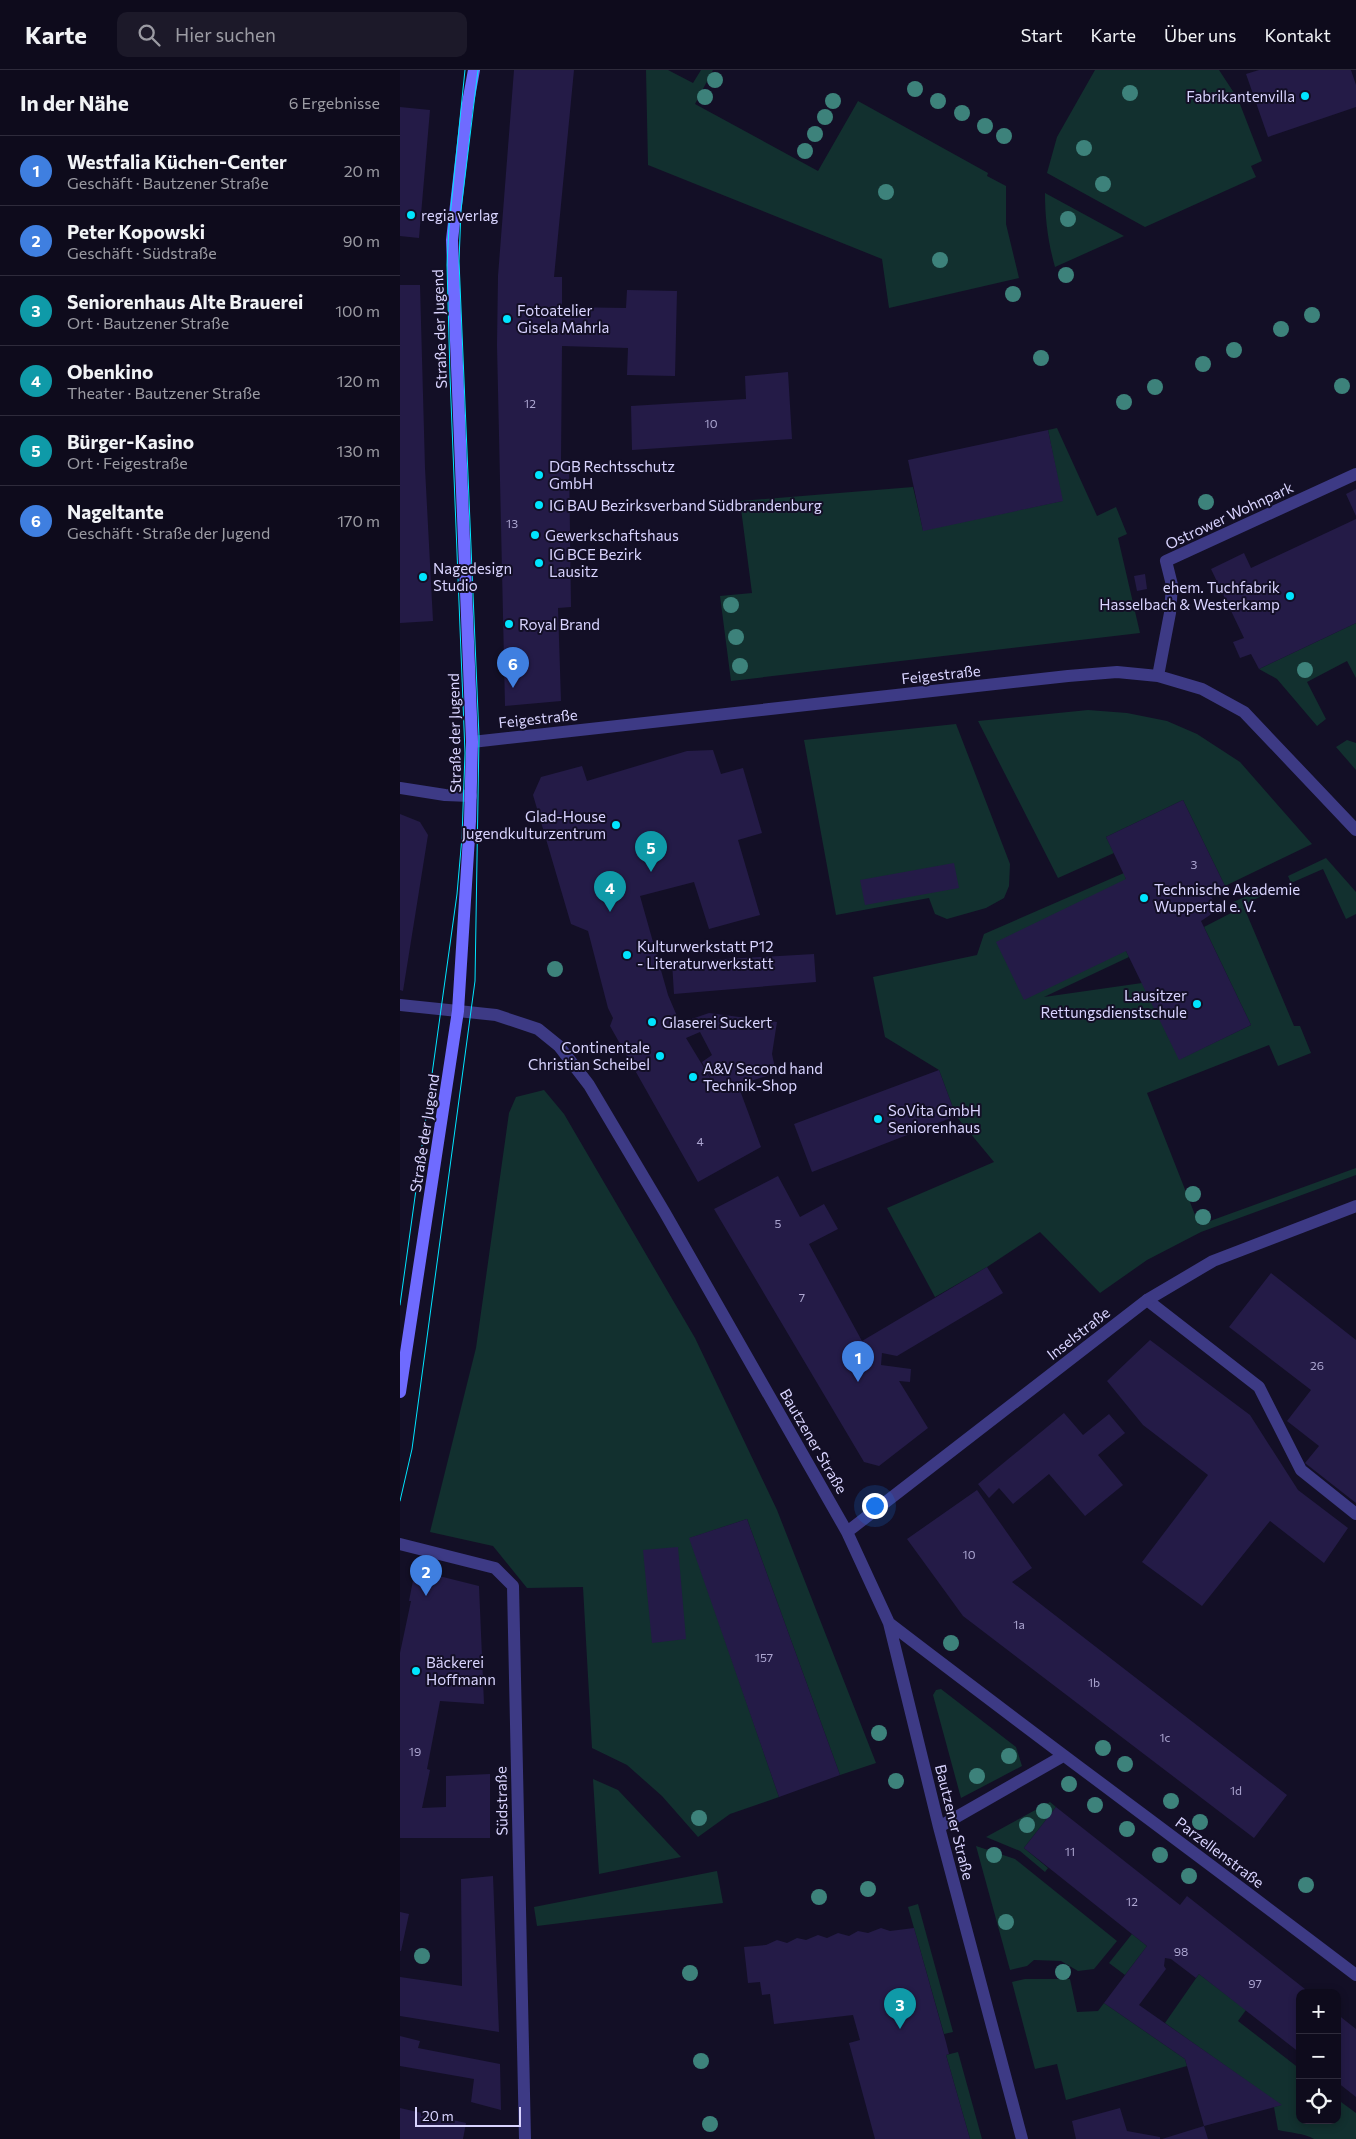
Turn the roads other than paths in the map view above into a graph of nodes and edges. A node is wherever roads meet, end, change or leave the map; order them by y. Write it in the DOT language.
graph roads {
  1 [pos="474,70"];
  2 [pos="1356,474"];
  3 [pos="1158,676"];
  4 [pos="472,742"];
  5 [pos="400,788"];
  6 [pos="471,796"];
  7 [pos="1356,830"];
  8 [pos="400,1005"];
  9 [pos="458,1011"];
  10 [pos="1356,1206"];
  11 [pos="1147,1300"];
  12 [pos="400,1392"];
  13 [pos="1356,1514"];
  14 [pos="847,1532"];
  15 [pos="400,1544"];
  16 [pos="889,1623"];
  17 [pos="1063,1756"];
  18 [pos="939,1827"];
  19 [pos="1356,1975"];
  20 [pos="525,2139"];
  21 [pos="1022,2139"];
  1 -- 4 [label="main road, Straße der Jugend"];
  2 -- 3 [label="street, Ostrower Wohnpark"];
  3 -- 4 [label="street, Feigestraße"];
  3 -- 7 [label="street, Feigestraße"];
  4 -- 6 [label="main road, Straße der Jugend"];
  5 -- 6 [label="street"];
  6 -- 9 [label="main road, Straße der Jugend"];
  8 -- 9 [label="street, Bautzener Straße"];
  9 -- 12 [label="main road, Straße der Jugend"];
  9 -- 14 [label="street, Bautzener Straße"];
  10 -- 11 [label="street, Inselstraße"];
  11 -- 13 [label="street"];
  11 -- 14 [label="street, Inselstraße"];
  14 -- 16 [label="street, Bautzener Straße"];
  15 -- 20 [label="street, Südstraße"];
  16 -- 17 [label="street, Parzellenstraße"];
  16 -- 18 [label="street, Bautzener Straße"];
  17 -- 18 [label="street"];
  17 -- 19 [label="street, Parzellenstraße"];
  18 -- 21 [label="street, Bautzener Straße"];
}
